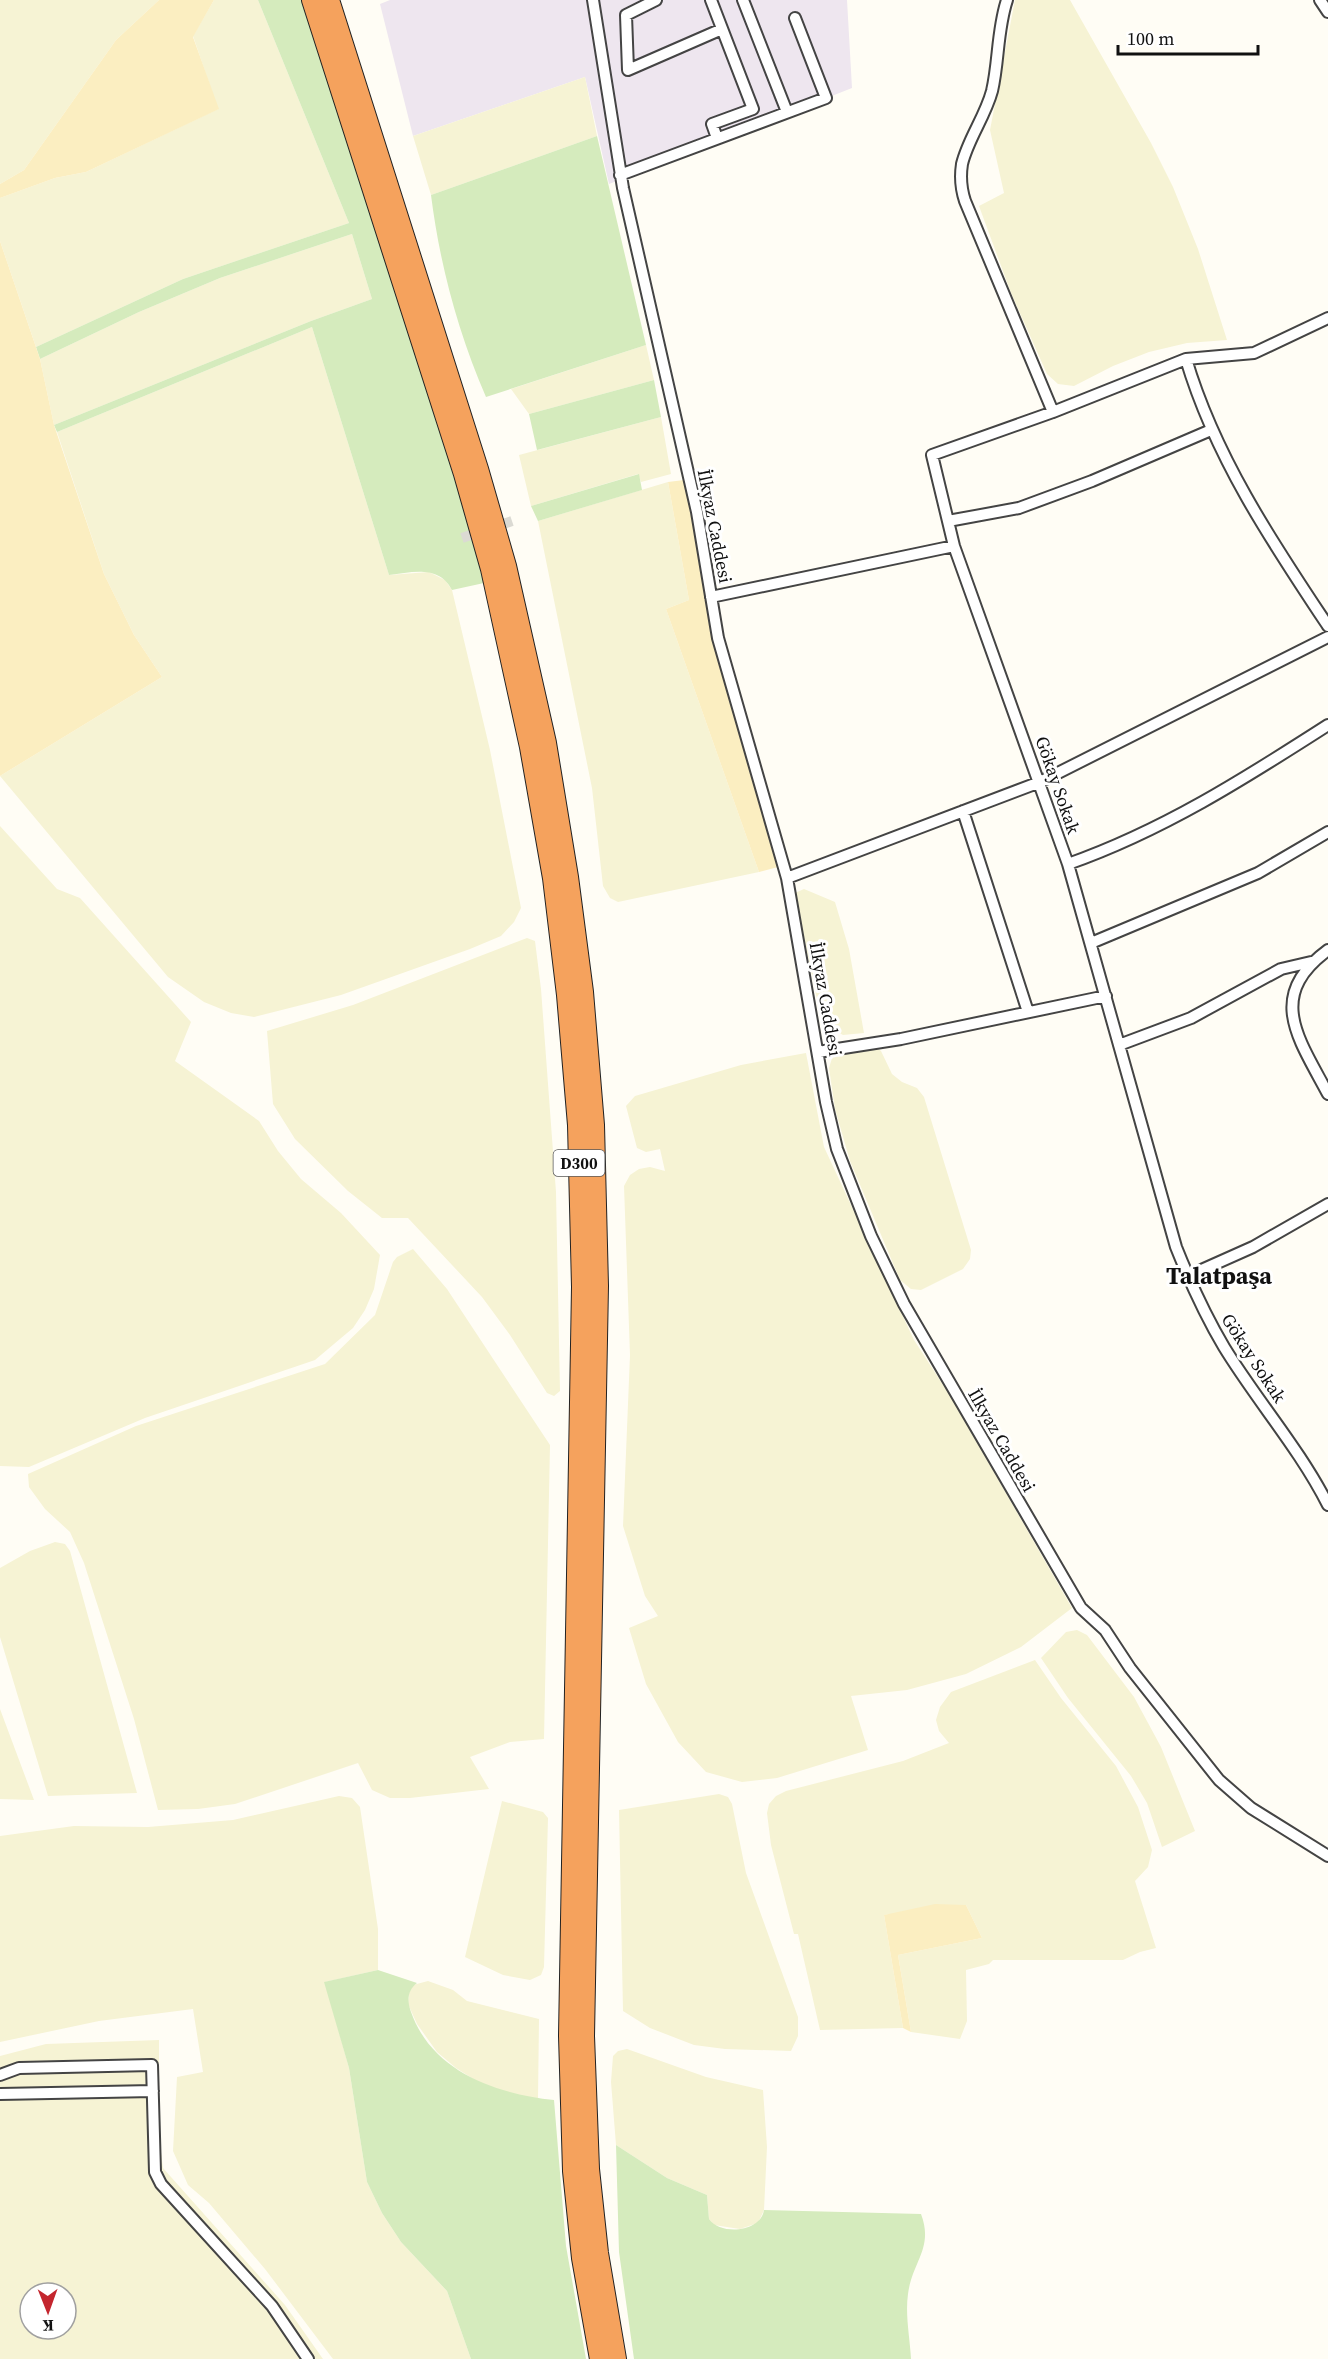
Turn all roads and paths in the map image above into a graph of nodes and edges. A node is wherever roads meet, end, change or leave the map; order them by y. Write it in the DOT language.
graph roads {
  1 [pos="312,0"];
  2 [pos="329,0"];
  3 [pos="593,0"];
  4 [pos="656,0"];
  5 [pos="711,0"];
  6 [pos="743,0"];
  7 [pos="1007,0"];
  8 [pos="1320,0"];
  9 [pos="1328,12"];
  10 [pos="795,18"];
  11 [pos="722,29"];
  12 [pos="787,112"];
  13 [pos="717,138"];
  14 [pos="620,175"];
  15 [pos="1328,318"];
  16 [pos="1186,359"];
  17 [pos="1053,412"];
  18 [pos="1211,430"];
  19 [pos="948,521"];
  20 [pos="954,546"];
  21 [pos="711,597"];
  22 [pos="1328,626"];
  23 [pos="1328,637"];
  24 [pos="1328,725"];
  25 [pos="1040,782"];
  26 [pos="963,811"];
  27 [pos="1328,832"];
  28 [pos="1068,864"];
  29 [pos="787,878"];
  30 [pos="1091,943"];
  31 [pos="1328,950"];
  32 [pos="1311,962"];
  33 [pos="1106,996"];
  34 [pos="1028,1012"];
  35 [pos="1119,1046"];
  36 [pos="818,1052"];
  37 [pos="1328,1094"];
  38 [pos="1328,1204"];
  39 [pos="1188,1276"];
  40 [pos="1328,1505"];
  41 [pos="1328,1856"];
  42 [pos="0,2075"];
  43 [pos="153,2091"];
  44 [pos="0,2094"];
  45 [pos="308,2359"];
  46 [pos="600,2359"];
  47 [pos="616,2359"];
  1 -- 46 [label="highway, D300"];
  2 -- 47 [label="highway, D300"];
  3 -- 14 [label="street, İlkyaz Caddesi"];
  4 -- 11 [label="street"];
  5 -- 11 [label="street"];
  6 -- 12 [label="street"];
  7 -- 17 [label="street"];
  8 -- 9 [label="street"];
  10 -- 12 [label="street"];
  11 -- 13 [label="street"];
  12 -- 13 [label="street"];
  13 -- 14 [label="street"];
  14 -- 21 [label="street, İlkyaz Caddesi"];
  15 -- 16 [label="street, Gökay Sokak"];
  16 -- 17 [label="street, Gökay Sokak"];
  16 -- 18 [label="street"];
  17 -- 19 [label="street, Gökay Sokak"];
  18 -- 19 [label="street"];
  18 -- 22 [label="street"];
  19 -- 20 [label="street, Gökay Sokak"];
  20 -- 21 [label="street"];
  20 -- 25 [label="street, Gökay Sokak"];
  21 -- 29 [label="street, İlkyaz Caddesi"];
  23 -- 25 [label="street"];
  24 -- 28 [label="street"];
  25 -- 26 [label="street"];
  25 -- 28 [label="street, Gökay Sokak"];
  26 -- 29 [label="street"];
  26 -- 34 [label="street"];
  27 -- 30 [label="street"];
  28 -- 30 [label="street, Gökay Sokak"];
  29 -- 36 [label="street, İlkyaz Caddesi"];
  30 -- 33 [label="street, Gökay Sokak"];
  31 -- 32 [label="street"];
  32 -- 35 [label="street"];
  32 -- 37 [label="street"];
  33 -- 34 [label="street"];
  33 -- 35 [label="street, Gökay Sokak"];
  34 -- 36 [label="street"];
  35 -- 39 [label="street, Gökay Sokak"];
  36 -- 41 [label="street, İlkyaz Caddesi"];
  38 -- 39 [label="street"];
  39 -- 40 [label="street, Gökay Sokak"];
  42 -- 43 [label="street"];
  43 -- 44 [label="street"];
  43 -- 45 [label="street"];
}
